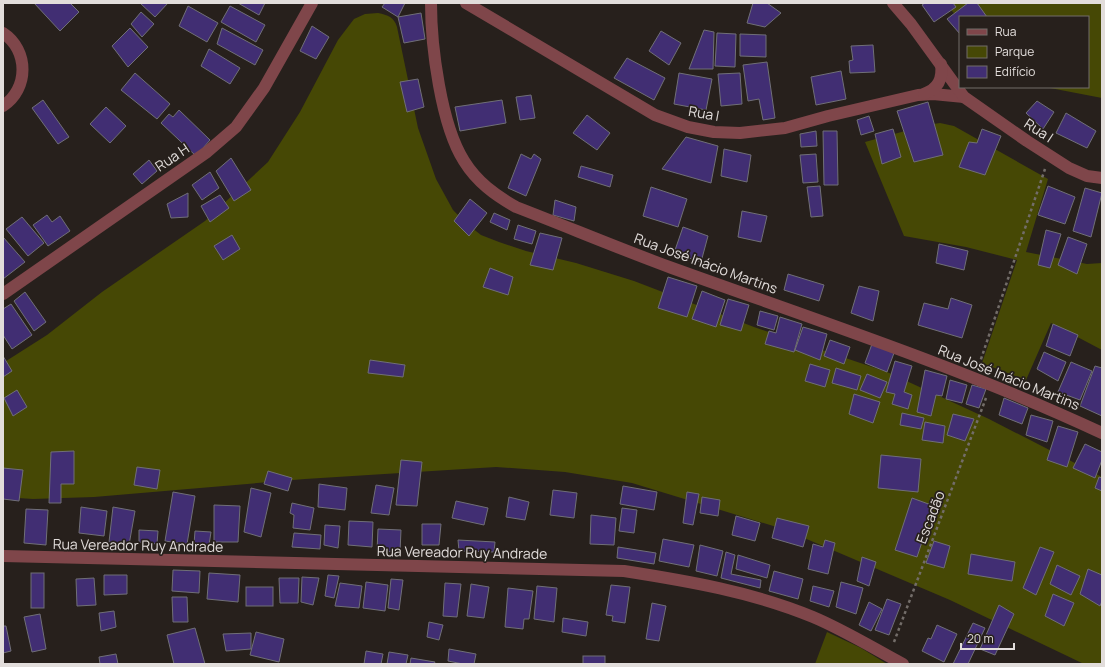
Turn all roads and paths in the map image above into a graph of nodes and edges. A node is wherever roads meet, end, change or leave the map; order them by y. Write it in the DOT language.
graph roads {
  1 [pos="312,3"];
  2 [pos="431,3"];
  3 [pos="466,3"];
  4 [pos="893,3"];
  5 [pos="3,32"];
  6 [pos="941,64"];
  7 [pos="917,96"];
  8 [pos="964,96"];
  9 [pos="3,106"];
  10 [pos="1050,155"];
  11 [pos="1102,178"];
  12 [pos="3,294"];
  13 [pos="975,377"];
  14 [pos="991,384"];
  15 [pos="1102,433"];
  16 [pos="3,556"];
  17 [pos="888,656"];
  18 [pos="903,664"];
  1 -- 12 [label="street, Rua H"];
  2 -- 13 [label="street, Rua José Inácio Martins"];
  3 -- 7 [label="street, Rua I"];
  4 -- 6 [label="street, Rua I"];
  5 -- 9 [label="street"];
  6 -- 7 [label="street"];
  6 -- 8 [label="street, Rua I"];
  7 -- 8 [label="street, Rua I"];
  8 -- 10 [label="street, Rua I"];
  10 -- 11 [label="street, Rua I"];
  10 -- 13 [label="path"];
  13 -- 14 [label="street, Rua José Inácio Martins"];
  14 -- 15 [label="street, Rua José Inácio Martins"];
  14 -- 17 [label="path, Escadão"];
  16 -- 17 [label="street, Rua Vereador Ruy Andrade"];
  17 -- 18 [label="street, Rua Vereador Ruy Andrade"];
}
